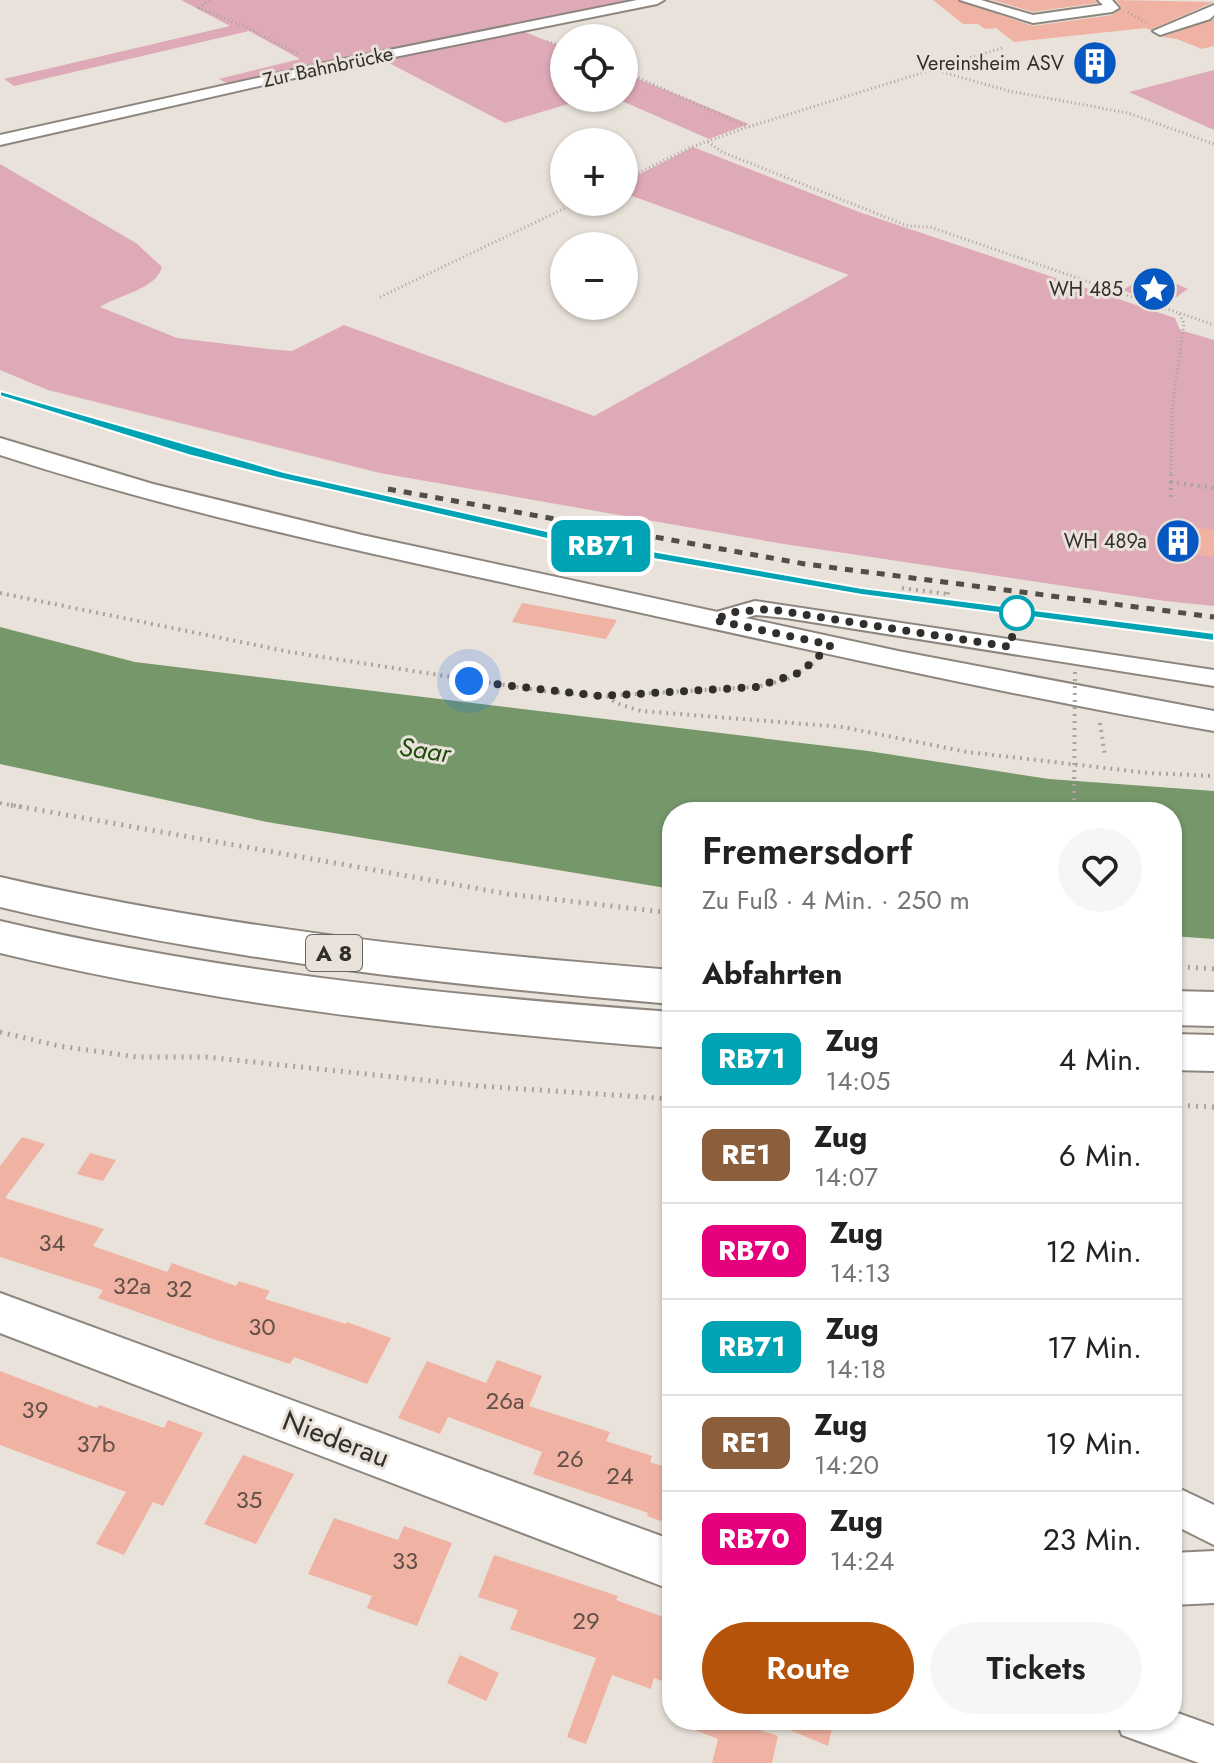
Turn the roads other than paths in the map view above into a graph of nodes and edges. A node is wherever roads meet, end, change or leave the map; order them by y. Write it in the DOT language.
graph roads {
  1 [pos="657,0"];
  2 [pos="967,0"];
  3 [pos="1198,1"];
  4 [pos="1108,4"];
  5 [pos="1214,9"];
  6 [pos="1160,31"];
  7 [pos="0,140"];
  8 [pos="0,446"];
  9 [pos="714,620"];
  10 [pos="1214,678"];
  11 [pos="1214,721"];
  12 [pos="0,892"];
  13 [pos="0,937"];
  14 [pos="662,986"];
  15 [pos="1182,1008"];
  16 [pos="1214,1009"];
  17 [pos="662,1029"];
  18 [pos="1182,1052"];
  19 [pos="1214,1053"];
  20 [pos="0,1313"];
  21 [pos="1182,1509"];
  22 [pos="1214,1526"];
  23 [pos="662,1561"];
  24 [pos="1214,1577"];
  25 [pos="1182,1579"];
  26 [pos="1166,1730"];
  27 [pos="1214,1747"];
  1 -- 7 [label="street, Zur Bahnbrücke"];
  2 -- 4 [label="street"];
  3 -- 5 [label="street"];
  5 -- 6 [label="street"];
  8 -- 9 [label="main road"];
  9 -- 10 [label="street"];
  9 -- 11 [label="main road"];
  12 -- 14 [label="highway, A 8"];
  13 -- 17 [label="highway, A 8"];
  15 -- 16 [label="highway"];
  18 -- 19 [label="highway"];
  20 -- 23 [label="main road, Niederau"];
  21 -- 22 [label="street"];
  24 -- 25 [label="main road"];
  26 -- 27 [label="street"];
}
